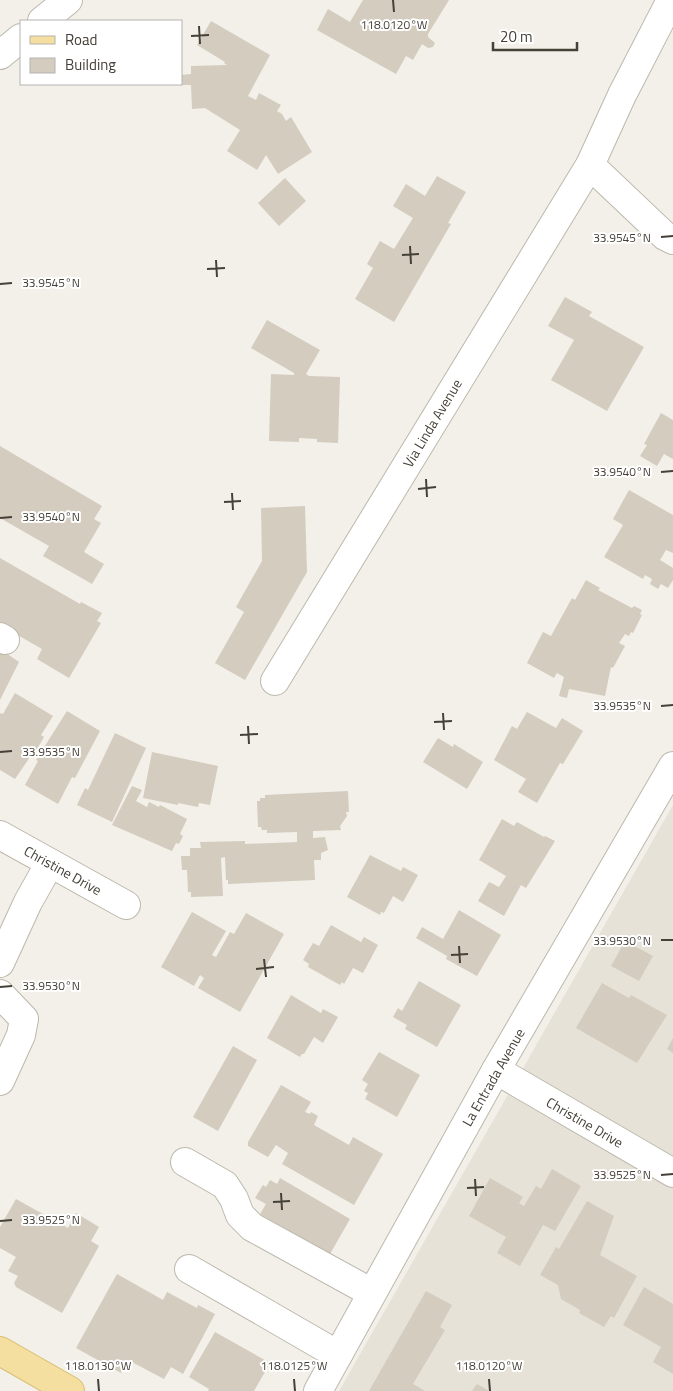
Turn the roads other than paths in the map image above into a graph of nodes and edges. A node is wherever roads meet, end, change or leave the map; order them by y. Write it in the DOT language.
graph roads {
  1 [pos="68,0"];
  2 [pos="671,0"];
  3 [pos="43,20"];
  4 [pos="20,39"];
  5 [pos="0,55"];
  6 [pos="590,165"];
  7 [pos="673,240"];
  8 [pos="275,682"];
  9 [pos="673,766"];
  10 [pos="0,834"];
  11 [pos="50,863"];
  12 [pos="126,905"];
  13 [pos="0,963"];
  14 [pos="0,994"];
  15 [pos="496,1070"];
  16 [pos="0,1081"];
  17 [pos="184,1162"];
  18 [pos="673,1172"];
  19 [pos="189,1269"];
  20 [pos="372,1293"];
  21 [pos="0,1352"];
  22 [pos="338,1355"];
  23 [pos="54,1387"];
  24 [pos="318,1391"];
  1 -- 3 [label="street"];
  2 -- 6 [label="street, Via Linda Avenue"];
  4 -- 5 [label="street"];
  6 -- 7 [label="street"];
  6 -- 8 [label="street, Via Linda Avenue"];
  9 -- 15 [label="street, La Entrada Avenue"];
  10 -- 11 [label="street, Christine Drive"];
  11 -- 12 [label="street, Christine Drive"];
  11 -- 13 [label="street"];
  14 -- 16 [label="street"];
  15 -- 18 [label="street, Christine Drive"];
  15 -- 20 [label="street, La Entrada Avenue"];
  17 -- 20 [label="street"];
  19 -- 22 [label="street"];
  20 -- 22 [label="street, La Entrada Avenue"];
  21 -- 23 [label="main road"];
  22 -- 24 [label="street, La Entrada Avenue"];
}
